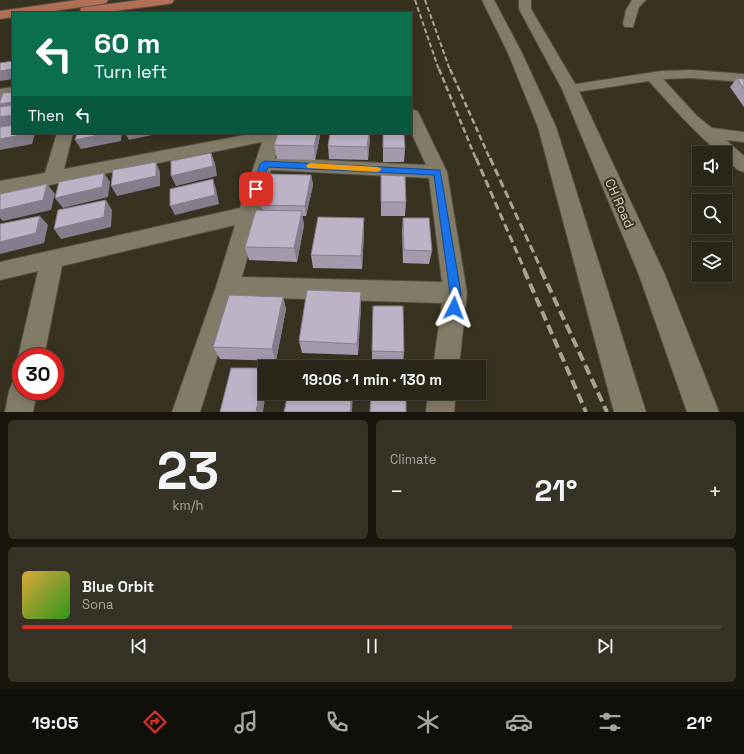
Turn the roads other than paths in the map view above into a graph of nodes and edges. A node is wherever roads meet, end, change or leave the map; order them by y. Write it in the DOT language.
graph roads {
  1 [pos="102,0"];
  2 [pos="168,0"];
  3 [pos="488,0"];
  4 [pos="525,0"];
  5 [pos="640,0"];
  6 [pos="20,12"];
  7 [pos="82,12"];
  8 [pos="12,13"];
  9 [pos="0,15"];
  10 [pos="12,22"];
  11 [pos="0,23"];
  12 [pos="628,24"];
  13 [pos="653,77"];
  14 [pos="744,78"];
  15 [pos="570,89"];
  16 [pos="12,92"];
  17 [pos="0,94"];
  18 [pos="412,116"];
  19 [pos="706,133"];
  20 [pos="65,134"];
  21 [pos="274,134"];
  22 [pos="744,137"];
  23 [pos="198,141"];
  24 [pos="264,164"];
  25 [pos="744,166"];
  26 [pos="438,172"];
  27 [pos="53,177"];
  28 [pos="0,188"];
  29 [pos="248,214"];
  30 [pos="52,260"];
  31 [pos="0,271"];
  32 [pos="228,287"];
  33 [pos="455,293"];
  34 [pos="33,348"];
  35 [pos="447,360"];
  36 [pos="21,400"];
  37 [pos="441,400"];
  38 [pos="19,412"];
  39 [pos="186,412"];
  40 [pos="440,412"];
  41 [pos="630,412"];
  42 [pos="703,412"];
  1 -- 6 [label="highway"];
  2 -- 7 [label="highway"];
  3 -- 41 [label="street"];
  4 -- 15 [label="street, CH Road"];
  5 -- 12 [label="street"];
  8 -- 9 [label="highway"];
  10 -- 11 [label="highway"];
  13 -- 14 [label="street"];
  13 -- 15 [label="street"];
  13 -- 19 [label="street"];
  15 -- 42 [label="street, CH Road"];
  16 -- 17 [label="street"];
  18 -- 26 [label="street"];
  19 -- 22 [label="street"];
  19 -- 25 [label="street"];
  20 -- 27 [label="street"];
  21 -- 23 [label="street"];
  21 -- 24 [label="street"];
  23 -- 27 [label="street"];
  24 -- 26 [label="street"];
  24 -- 29 [label="street"];
  26 -- 33 [label="street"];
  27 -- 28 [label="street"];
  29 -- 30 [label="street"];
  29 -- 32 [label="street"];
  30 -- 31 [label="street"];
  30 -- 34 [label="street"];
  32 -- 33 [label="street"];
  32 -- 39 [label="street"];
  33 -- 35 [label="street"];
  36 -- 38 [label="street"];
  37 -- 40 [label="street"];
}
